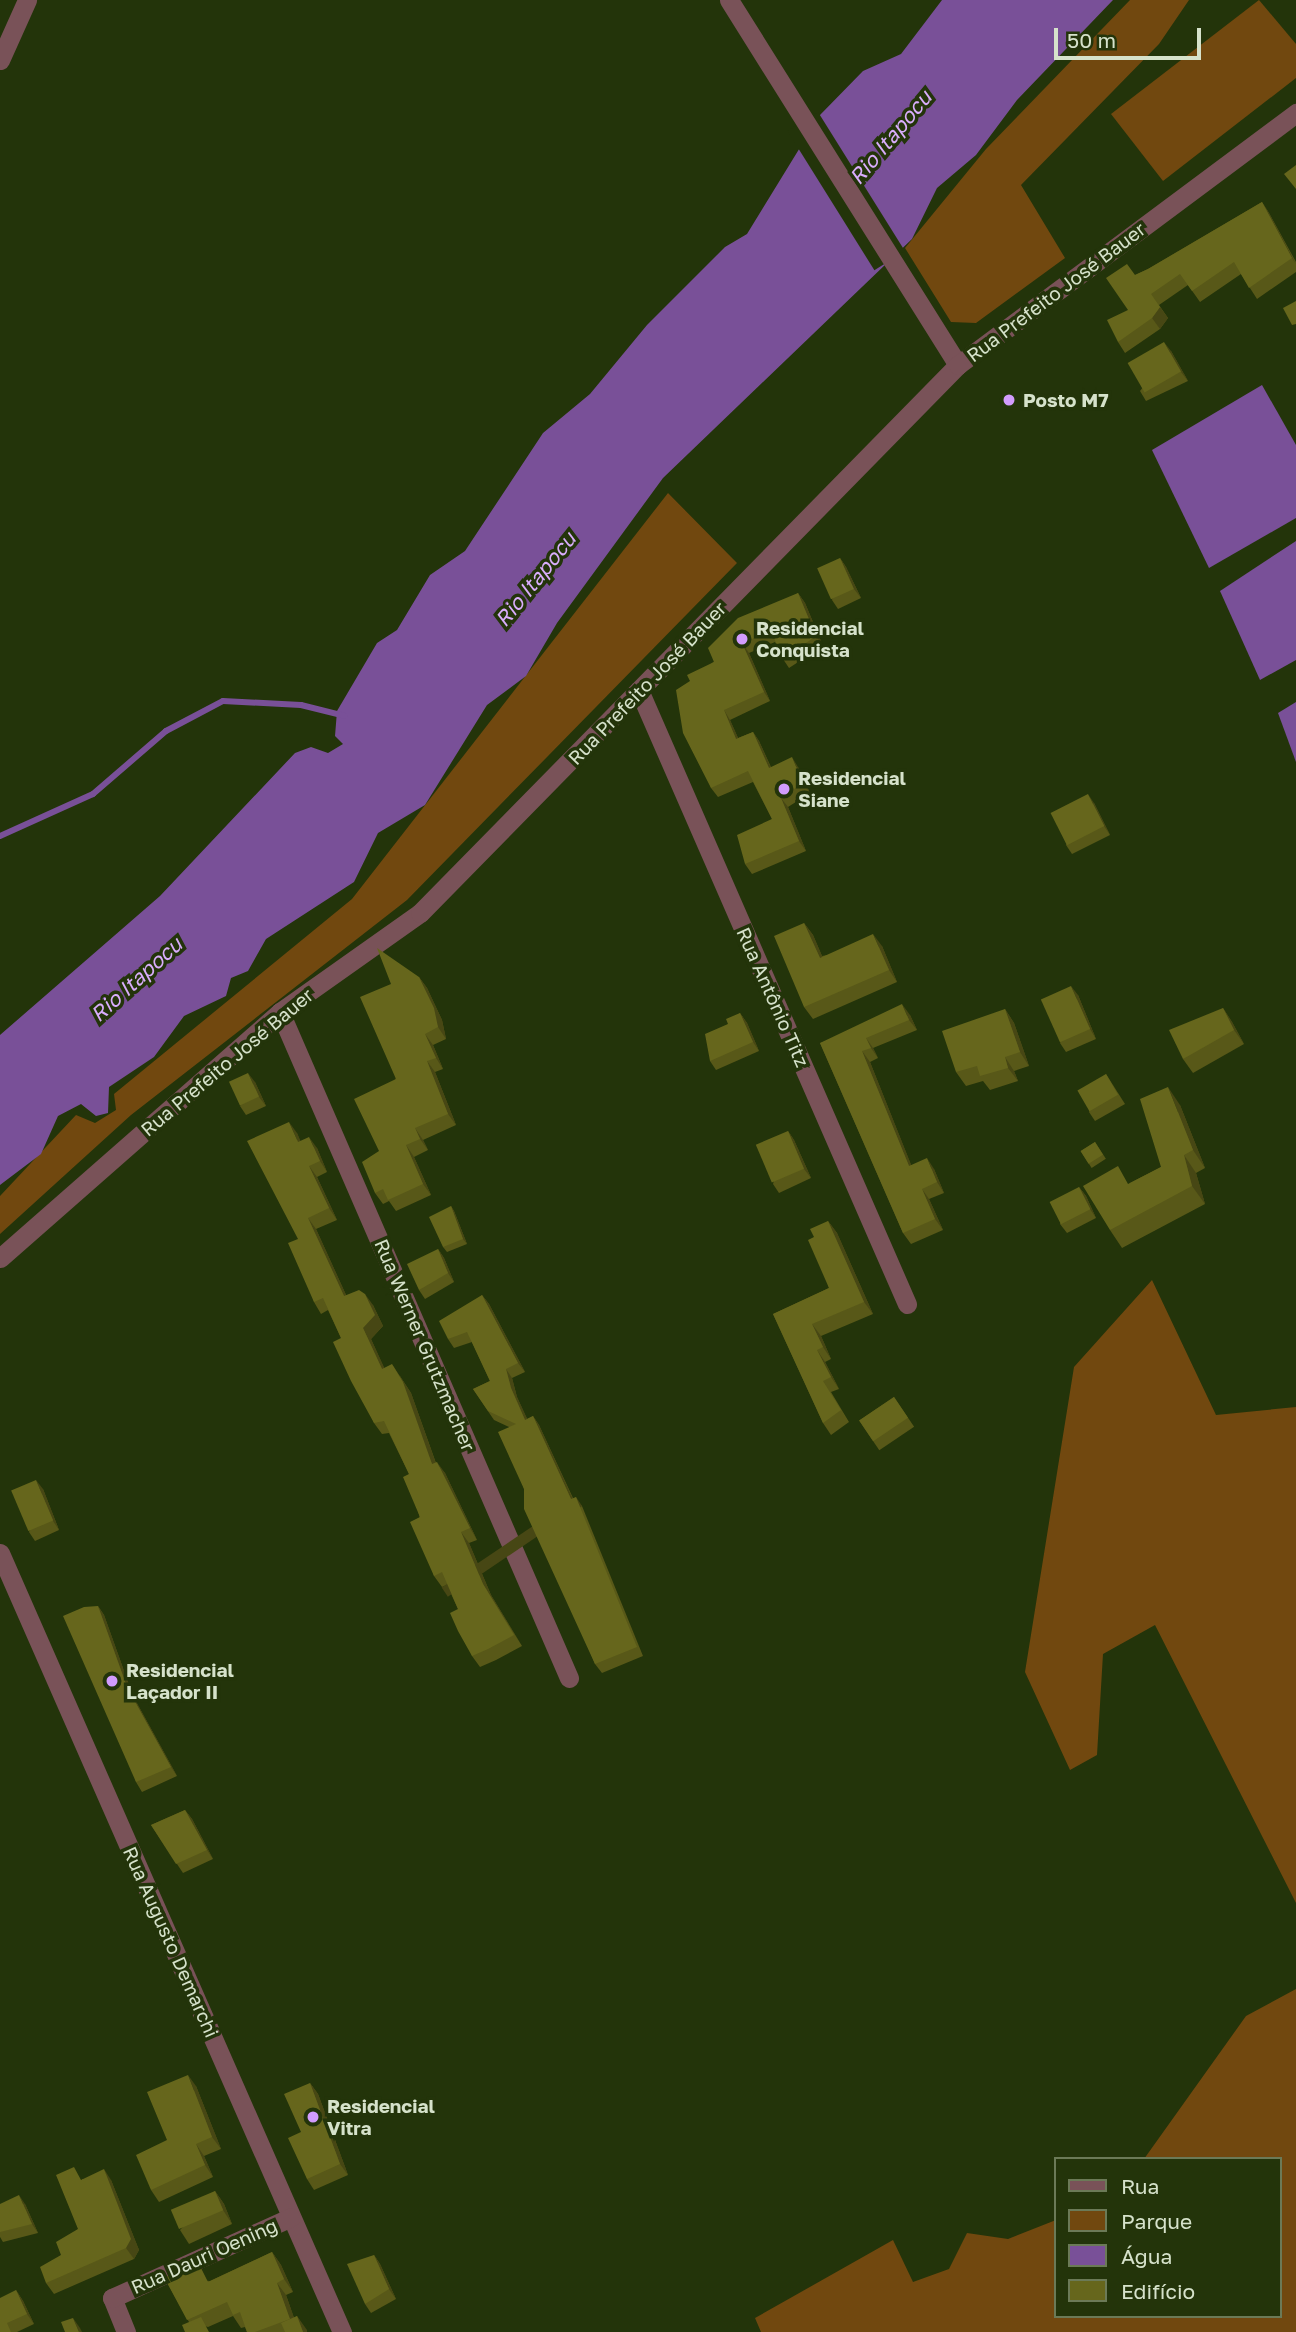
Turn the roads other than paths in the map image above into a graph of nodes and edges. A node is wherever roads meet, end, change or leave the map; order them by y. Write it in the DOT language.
graph roads {
  1 [pos="27,0"];
  2 [pos="729,0"];
  3 [pos="0,60"];
  4 [pos="1296,113"];
  5 [pos="958,365"];
  6 [pos="639,690"];
  7 [pos="281,1012"];
  8 [pos="0,1258"];
  9 [pos="907,1304"];
  10 [pos="0,1553"];
  11 [pos="569,1678"];
  12 [pos="291,2217"];
  13 [pos="126,2332"];
  14 [pos="342,2332"];
  1 -- 3 [label="street"];
  2 -- 5 [label="street"];
  4 -- 5 [label="street, Rua Prefeito José Bauer"];
  5 -- 6 [label="street, Rua Prefeito José Bauer"];
  6 -- 7 [label="street, Rua Prefeito José Bauer"];
  6 -- 9 [label="street, Rua Antônio Titz"];
  7 -- 8 [label="street, Rua Prefeito José Bauer"];
  7 -- 11 [label="street, Rua Werner Grutzmacher"];
  10 -- 12 [label="street, Rua Augusto Demarchi"];
  12 -- 13 [label="street, Rua Dauri Oening"];
  12 -- 14 [label="street, Rua Augusto Demarchi"];
}
